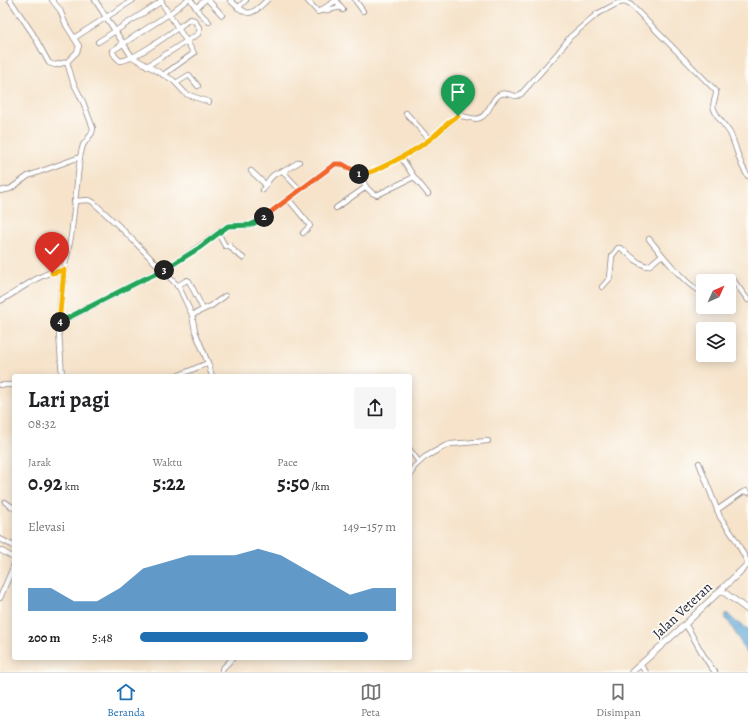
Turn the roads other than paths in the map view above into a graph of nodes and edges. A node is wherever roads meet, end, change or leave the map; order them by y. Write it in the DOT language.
graph roads {
  1 [pos="10,0"];
  2 [pos="52,0"];
  3 [pos="96,0"];
  4 [pos="133,0"];
  5 [pos="187,0"];
  6 [pos="191,0"];
  7 [pos="205,0"];
  8 [pos="208,0"];
  9 [pos="230,0"];
  10 [pos="246,0"];
  11 [pos="267,0"];
  12 [pos="302,0"];
  13 [pos="307,0"];
  14 [pos="336,0"];
  15 [pos="355,0"];
  16 [pos="161,1"];
  17 [pos="311,5"];
  18 [pos="196,8"];
  19 [pos="238,8"];
  20 [pos="322,11"];
  21 [pos="363,11"];
  22 [pos="169,14"];
  23 [pos="222,15"];
  24 [pos="106,18"];
  25 [pos="208,22"];
  26 [pos="177,28"];
  27 [pos="115,31"];
  28 [pos="74,38"];
  29 [pos="186,41"];
  30 [pos="98,42"];
  31 [pos="123,43"];
  32 [pos="132,57"];
  33 [pos="67,62"];
  34 [pos="147,66"];
  35 [pos="163,75"];
  36 [pos="176,83"];
  37 [pos="198,86"];
  38 [pos="209,102"];
  39 [pos="406,114"];
  40 [pos="430,140"];
  41 [pos="80,157"];
  42 [pos="402,157"];
  43 [pos="299,162"];
  44 [pos="284,171"];
  45 [pos="251,172"];
  46 [pos="360,174"];
  47 [pos="748,176"];
  48 [pos="414,177"];
  49 [pos="266,185"];
  50 [pos="366,187"];
  51 [pos="263,190"];
  52 [pos="300,190"];
  53 [pos="0,191"];
  54 [pos="428,194"];
  55 [pos="289,200"];
  56 [pos="74,201"];
  57 [pos="336,208"];
  58 [pos="218,233"];
  59 [pos="303,233"];
  60 [pos="649,239"];
  61 [pos="662,255"];
  62 [pos="242,258"];
  63 [pos="64,270"];
  64 [pos="162,271"];
  65 [pos="736,284"];
  66 [pos="177,286"];
  67 [pos="602,287"];
  68 [pos="696,289"];
  69 [pos="225,296"];
  70 [pos="748,300"];
  71 [pos="0,301"];
  72 [pos="203,309"];
  73 [pos="192,315"];
  74 [pos="59,323"];
  75 [pos="208,363"];
  76 [pos="62,374"];
  77 [pos="182,374"];
  78 [pos="211,374"];
  79 [pos="12,384"];
  80 [pos="0,385"];
  81 [pos="488,441"];
  82 [pos="412,453"];
  83 [pos="419,462"];
  84 [pos="699,463"];
  85 [pos="412,471"];
  86 [pos="748,493"];
  87 [pos="4,502"];
  88 [pos="12,507"];
  89 [pos="717,510"];
  90 [pos="0,539"];
  91 [pos="12,545"];
  92 [pos="0,550"];
  93 [pos="12,557"];
  94 [pos="748,563"];
  95 [pos="12,570"];
  96 [pos="721,590"];
  97 [pos="0,598"];
  98 [pos="748,610"];
  99 [pos="685,624"];
  100 [pos="230,660"];
  101 [pos="640,665"];
  102 [pos="222,672"];
  103 [pos="632,672"];
  104 [pos="646,672"];
  105 [pos="716,672"];
  1 -- 33 [label="street"];
  2 -- 28 [label="street"];
  3 -- 24 [label="street"];
  4 -- 24 [label="street"];
  5 -- 22 [label="street"];
  6 -- 18 [label="street"];
  7 -- 18 [label="street"];
  8 -- 23 [label="street"];
  9 -- 19 [label="street"];
  10 -- 19 [label="street"];
  11 -- 19 [label="street"];
  12 -- 17 [label="street"];
  13 -- 17 [label="street"];
  14 -- 20 [label="street"];
  14 -- 20 [label="street"];
  15 -- 21 [label="street"];
  16 -- 22 [label="street"];
  16 -- 27 [label="street"];
  17 -- 20 [label="street"];
  18 -- 25 [label="street"];
  22 -- 26 [label="street"];
  22 -- 31 [label="street"];
  24 -- 27 [label="street"];
  24 -- 28 [label="street"];
  26 -- 29 [label="street"];
  26 -- 29 [label="street"];
  26 -- 32 [label="street"];
  27 -- 30 [label="street"];
  27 -- 31 [label="street"];
  28 -- 33 [label="street"];
  29 -- 34 [label="street"];
  29 -- 35 [label="street"];
  31 -- 32 [label="street"];
  31 -- 32 [label="street"];
  32 -- 34 [label="street"];
  33 -- 41 [label="street"];
  34 -- 35 [label="street"];
  35 -- 36 [label="street"];
  36 -- 37 [label="street"];
  36 -- 38 [label="street"];
  39 -- 40 [label="street"];
  40 -- 42 [label="street"];
  40 -- 47 [label="street"];
  41 -- 53 [label="street"];
  41 -- 56 [label="street"];
  42 -- 46 [label="street"];
  42 -- 48 [label="street"];
  43 -- 44 [label="street"];
  44 -- 49 [label="street"];
  44 -- 52 [label="street"];
  45 -- 49 [label="street"];
  46 -- 50 [label="street"];
  46 -- 52 [label="street"];
  48 -- 50 [label="street"];
  48 -- 54 [label="street"];
  49 -- 51 [label="street"];
  50 -- 57 [label="street"];
  52 -- 55 [label="street"];
  55 -- 58 [label="street"];
  55 -- 59 [label="street"];
  56 -- 63 [label="street"];
  56 -- 64 [label="street"];
  58 -- 62 [label="street"];
  58 -- 64 [label="street"];
  60 -- 61 [label="street"];
  61 -- 67 [label="street"];
  61 -- 68 [label="street"];
  63 -- 71 [label="street"];
  63 -- 74 [label="street"];
  64 -- 66 [label="street"];
  64 -- 74 [label="street"];
  65 -- 70 [label="street"];
  66 -- 72 [label="street"];
  66 -- 73 [label="street"];
  69 -- 72 [label="street"];
  72 -- 73 [label="street"];
  73 -- 75 [label="street"];
  74 -- 76 [label="street"];
  75 -- 77 [label="street"];
  75 -- 78 [label="street"];
  79 -- 80 [label="street"];
  81 -- 83 [label="street"];
  82 -- 83 [label="street"];
  83 -- 85 [label="street"];
  84 -- 89 [label="street"];
  86 -- 89 [label="street"];
  87 -- 88 [label="street"];
  89 -- 94 [label="street"];
  90 -- 91 [label="street"];
  92 -- 93 [label="street"];
  94 -- 96 [label="main road, Jalan Veteran"];
  95 -- 97 [label="street"];
  96 -- 98 [label="main road"];
  96 -- 99 [label="main road, Jalan Veteran"];
  99 -- 101 [label="main road, Jalan Veteran"];
  99 -- 105 [label="street"];
  100 -- 102 [label="street"];
  101 -- 103 [label="main road, Jalan Veteran"];
  101 -- 104 [label="street"];
}
